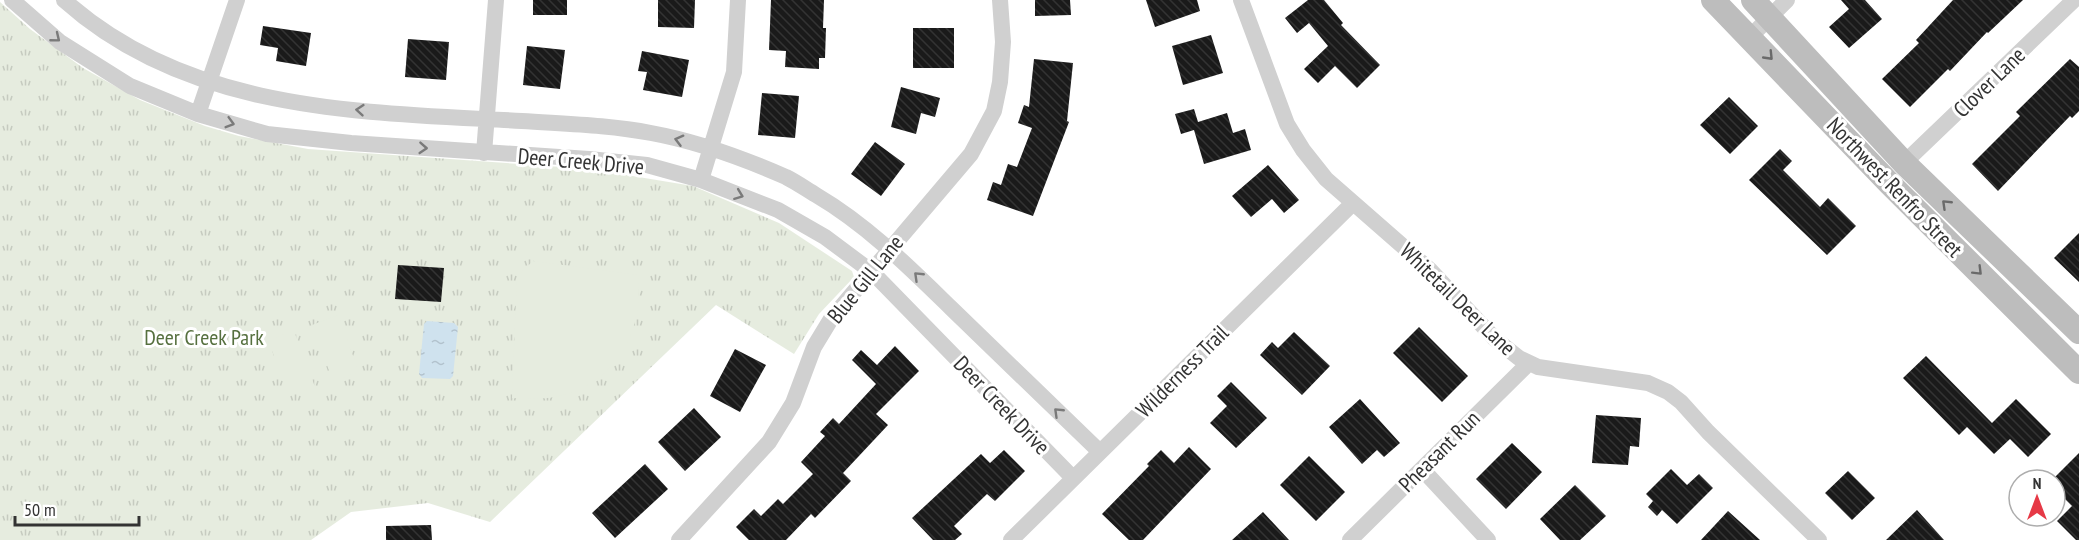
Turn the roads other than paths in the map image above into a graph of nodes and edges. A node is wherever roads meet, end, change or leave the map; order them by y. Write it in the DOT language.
graph roads {
  1 [pos="12,0"];
  2 [pos="64,0"];
  3 [pos="237,0"];
  4 [pos="496,0"];
  5 [pos="738,0"];
  6 [pos="1000,0"];
  7 [pos="1241,0"];
  8 [pos="1713,0"];
  9 [pos="1753,0"];
  10 [pos="1787,0"];
  11 [pos="2074,0"];
  12 [pos="1770,17"];
  13 [pos="1750,37"];
  14 [pos="208,82"];
  15 [pos="198,114"];
  16 [pos="486,119"];
  17 [pos="710,149"];
  18 [pos="484,153"];
  19 [pos="1904,164"];
  20 [pos="701,180"];
  21 [pos="1353,203"];
  22 [pos="890,249"];
  23 [pos="872,272"];
  24 [pos="2079,332"];
  25 [pos="2076,362"];
  26 [pos="1529,363"];
  27 [pos="1100,452"];
  28 [pos="1422,469"];
  29 [pos="1073,478"];
  30 [pos="679,540"];
  31 [pos="1011,540"];
  32 [pos="1350,540"];
  33 [pos="1488,540"];
  34 [pos="1819,540"];
  1 -- 15 [label="street, Deer Creek Drive, one-way"];
  2 -- 14 [label="street, Deer Creek Drive"];
  3 -- 14 [label="street"];
  4 -- 16 [label="street"];
  5 -- 17 [label="street"];
  6 -- 22 [label="street, Blue Gill Lane"];
  7 -- 21 [label="street, Whitetail Deer Lane"];
  8 -- 13 [label="main road, Northwest Renfro Street"];
  9 -- 12 [label="main road, Northwest Renfro Street"];
  10 -- 12 [label="street"];
  11 -- 19 [label="street, Clover Lane"];
  12 -- 13 [label="street"];
  12 -- 19 [label="main road, Northwest Renfro Street"];
  13 -- 25 [label="main road, Northwest Renfro Street, one-way"];
  14 -- 15 [label="street"];
  16 -- 14 [label="street, Deer Creek Drive, one-way"];
  15 -- 18 [label="street, Deer Creek Drive, one-way"];
  17 -- 16 [label="street, Deer Creek Drive, one-way"];
  16 -- 18 [label="street"];
  17 -- 20 [label="street"];
  17 -- 22 [label="street, Deer Creek Drive"];
  18 -- 20 [label="street, Deer Creek Drive"];
  24 -- 19 [label="main road, Northwest Renfro Street, one-way"];
  20 -- 23 [label="street, Deer Creek Drive, one-way"];
  21 -- 26 [label="street, Whitetail Deer Lane"];
  21 -- 27 [label="street, Wilderness Trail"];
  22 -- 23 [label="street, Blue Gill Lane"];
  27 -- 22 [label="street, Deer Creek Drive, one-way"];
  23 -- 29 [label="street, Deer Creek Drive"];
  23 -- 30 [label="street, Blue Gill Lane"];
  26 -- 28 [label="street, Pheasant Run"];
  26 -- 34 [label="street, Whitetail Deer Lane"];
  27 -- 29 [label="street, Wilderness Trail"];
  28 -- 32 [label="street, Pheasant Run"];
  28 -- 33 [label="street"];
  29 -- 31 [label="street, Wilderness Trail"];
}
